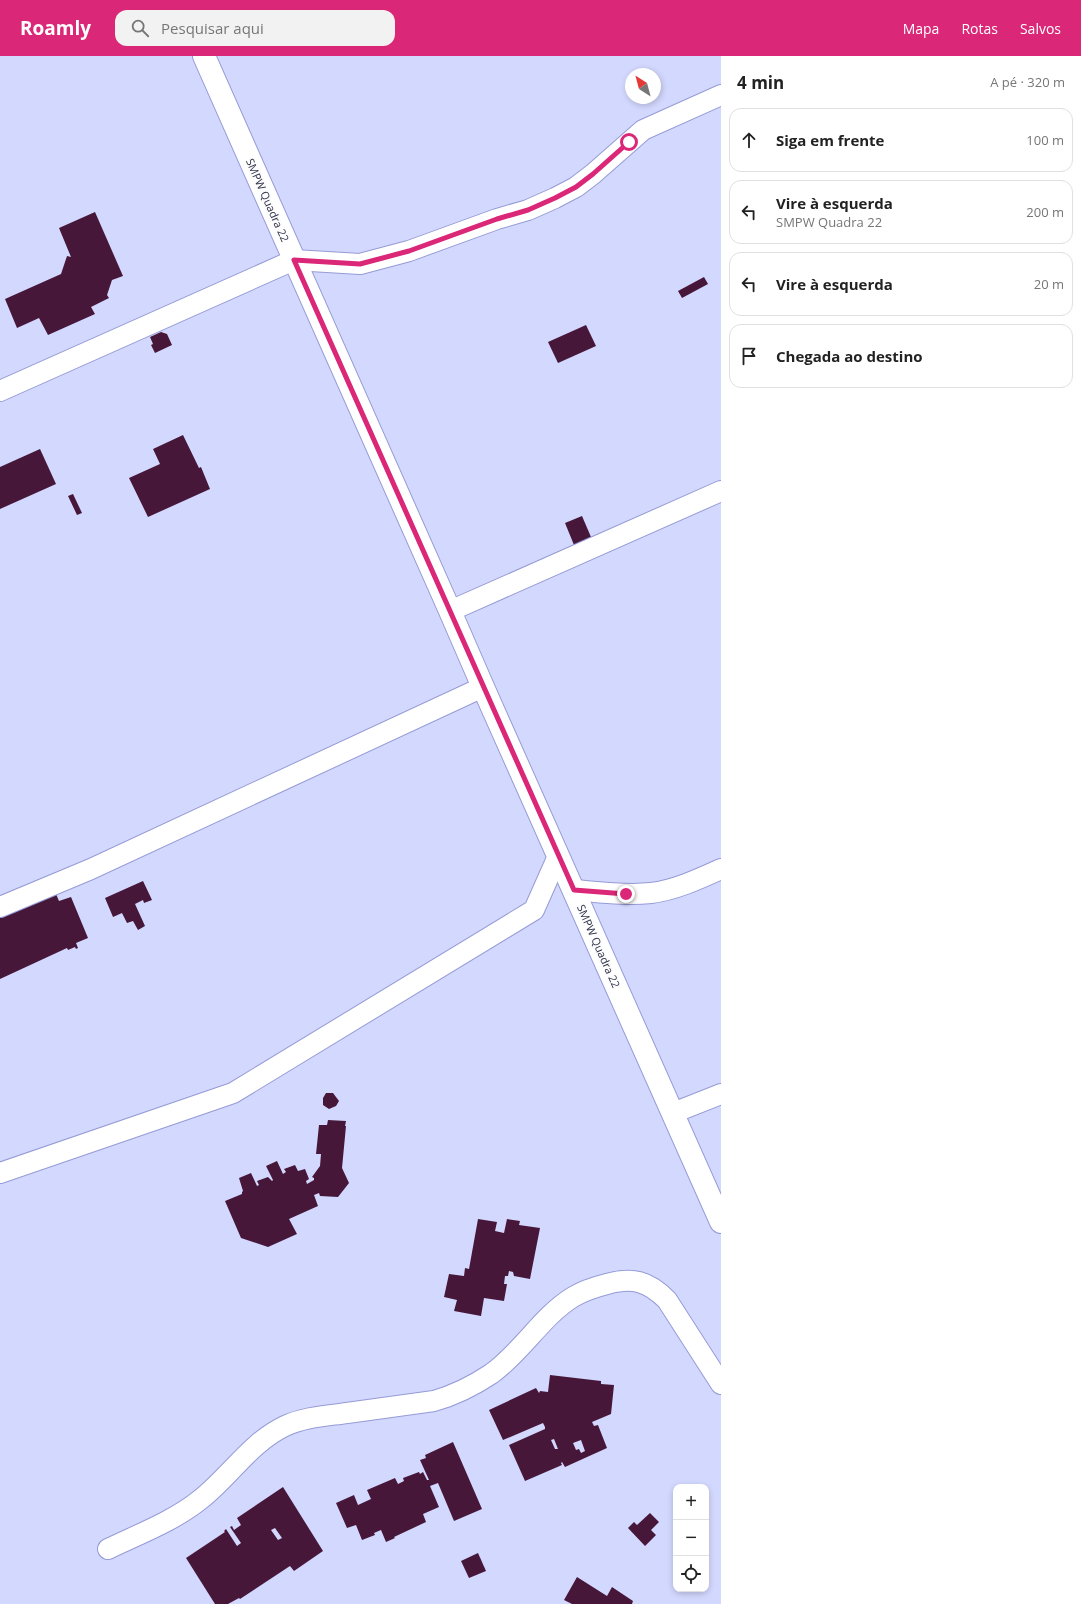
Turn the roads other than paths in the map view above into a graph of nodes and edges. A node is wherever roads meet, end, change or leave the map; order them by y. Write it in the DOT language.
graph roads {
  1 [pos="204,56"];
  2 [pos="721,95"];
  3 [pos="294,260"];
  4 [pos="0,391"];
  5 [pos="721,491"];
  6 [pos="450,611"];
  7 [pos="483,687"];
  8 [pos="558,856"];
  9 [pos="721,869"];
  10 [pos="574,890"];
  11 [pos="0,907"];
  12 [pos="721,1094"];
  13 [pos="673,1113"];
  14 [pos="0,1173"];
  15 [pos="721,1222"];
  16 [pos="721,1384"];
  17 [pos="108,1549"];
  1 -- 3 [label="street, SMPW Quadra 22"];
  2 -- 3 [label="street"];
  3 -- 4 [label="street"];
  3 -- 6 [label="street, SMPW Quadra 22"];
  5 -- 6 [label="street"];
  6 -- 7 [label="street, SMPW Quadra 22"];
  7 -- 8 [label="street, SMPW Quadra 22"];
  7 -- 11 [label="street"];
  8 -- 10 [label="street, SMPW Quadra 22"];
  8 -- 14 [label="street"];
  9 -- 10 [label="street"];
  10 -- 13 [label="street, SMPW Quadra 22"];
  12 -- 13 [label="street"];
  13 -- 15 [label="street, SMPW Quadra 22"];
  16 -- 17 [label="street"];
}
